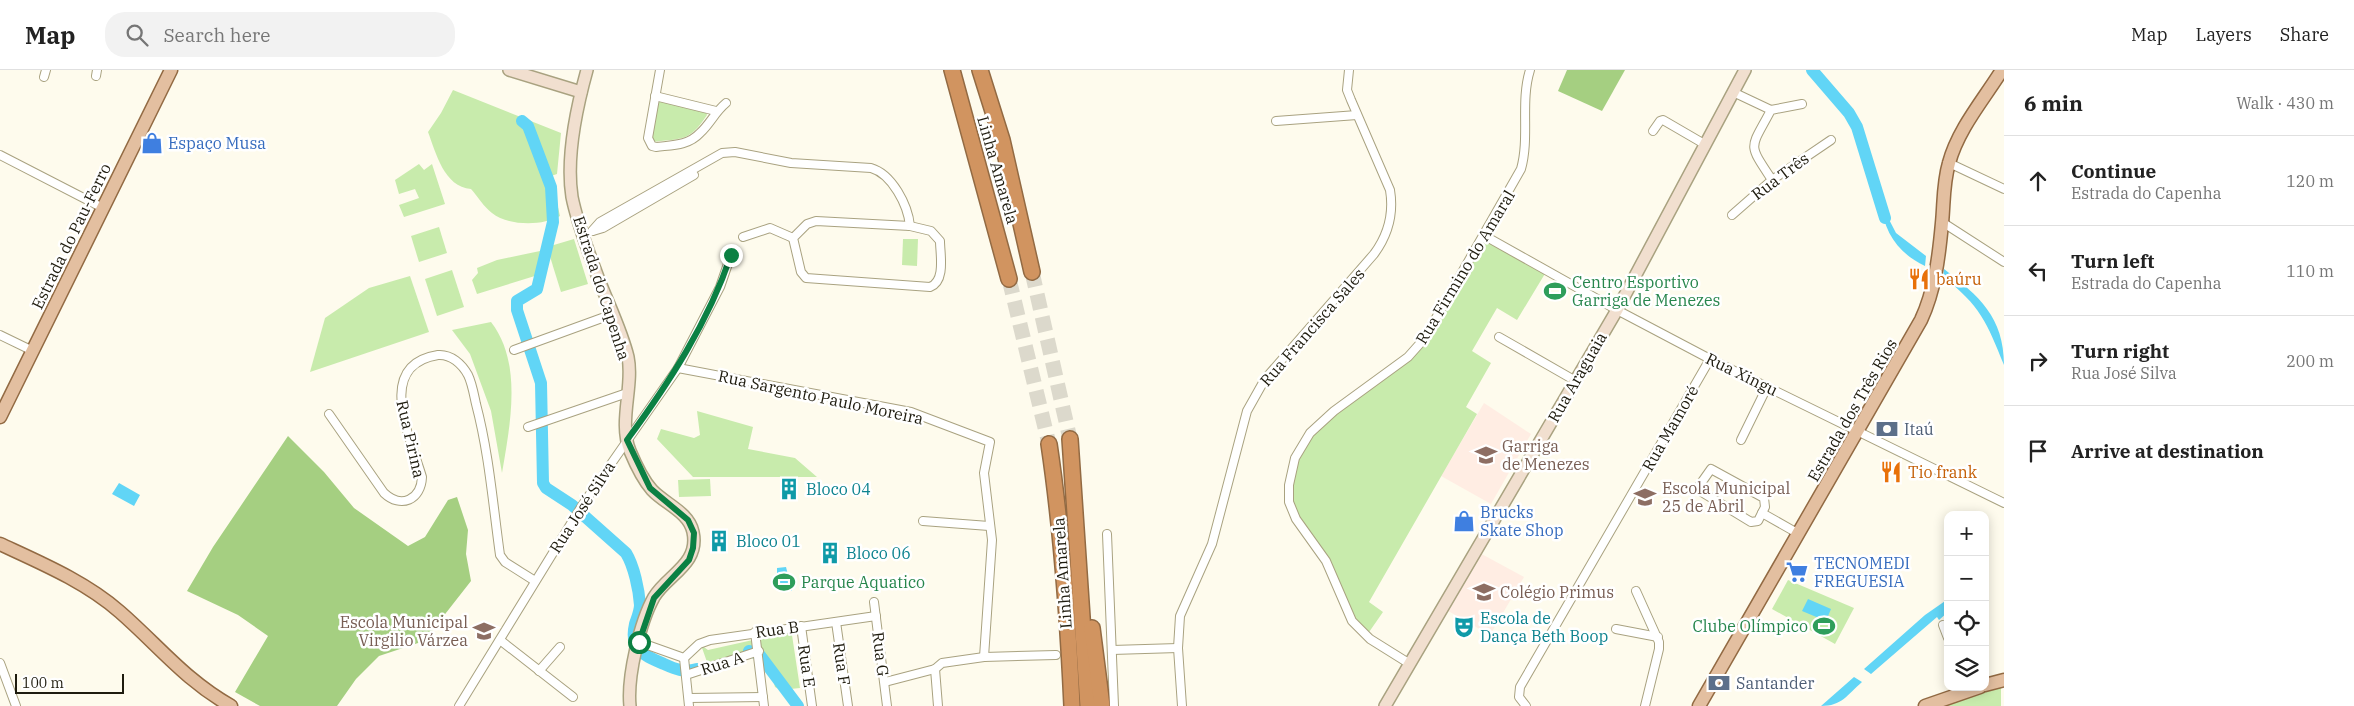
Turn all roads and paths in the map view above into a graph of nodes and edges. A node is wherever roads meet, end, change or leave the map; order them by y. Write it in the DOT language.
graph roads {
  1 [pos="171,70"];
  2 [pos="509,70"];
  3 [pos="587,70"];
  4 [pos="660,70"];
  5 [pos="952,70"];
  6 [pos="980,70"];
  7 [pos="1349,70"];
  8 [pos="1530,70"];
  9 [pos="1745,70"];
  10 [pos="2002,70"];
  11 [pos="581,92"];
  12 [pos="1735,93"];
  13 [pos="655,96"];
  14 [pos="726,103"];
  15 [pos="1802,104"];
  16 [pos="1771,110"];
  17 [pos="716,111"];
  18 [pos="1357,115"];
  19 [pos="1276,120"];
  20 [pos="1653,131"];
  21 [pos="1831,140"];
  22 [pos="1706,145"];
  23 [pos="0,156"];
  24 [pos="1949,163"];
  25 [pos="1772,180"];
  26 [pos="2004,190"];
  27 [pos="103,208"];
  28 [pos="1732,215"];
  29 [pos="1942,222"];
  30 [pos="910,226"];
  31 [pos="587,233"];
  32 [pos="1485,236"];
  33 [pos="743,237"];
  34 [pos="793,238"];
  35 [pos="731,255"];
  36 [pos="2004,262"];
  37 [pos="1032,272"];
  38 [pos="1009,278"];
  39 [pos="1616,310"];
  40 [pos="613,314"];
  41 [pos="0,335"];
  42 [pos="1499,337"];
  43 [pos="514,350"];
  44 [pos="33,351"];
  45 [pos="1710,359"];
  46 [pos="678,368"];
  47 [pos="1574,380"];
  48 [pos="1767,387"];
  49 [pos="627,393"];
  50 [pos="329,414"];
  51 [pos="0,417"];
  52 [pos="528,427"];
  53 [pos="1858,432"];
  54 [pos="1070,438"];
  55 [pos="627,440"];
  56 [pos="1741,440"];
  57 [pos="1049,444"];
  58 [pos="2004,503"];
  59 [pos="1762,513"];
  60 [pos="923,521"];
  61 [pos="989,526"];
  62 [pos="1107,534"];
  63 [pos="1799,534"];
  64 [pos="0,544"];
  65 [pos="1078,561"];
  66 [pos="535,581"];
  67 [pos="1636,590"];
  68 [pos="874,602"];
  69 [pos="876,616"];
  70 [pos="836,622"];
  71 [pos="801,626"];
  72 [pos="1616,628"];
  73 [pos="754,632"];
  74 [pos="1658,637"];
  75 [pos="500,640"];
  76 [pos="639,642"];
  77 [pos="560,647"];
  78 [pos="1178,648"];
  79 [pos="1112,650"];
  80 [pos="759,651"];
  81 [pos="1056,655"];
  82 [pos="984,657"];
  83 [pos="684,661"];
  84 [pos="0,663"];
  85 [pos="1410,664"];
  86 [pos="935,669"];
  87 [pos="539,670"];
  88 [pos="686,674"];
  89 [pos="2004,680"];
  90 [pos="884,682"];
  91 [pos="1989,685"];
  92 [pos="1963,691"];
  93 [pos="573,697"];
  94 [pos="763,697"];
  95 [pos="689,702"];
  96 [pos="16,706"];
  97 [pos="231,706"];
  98 [pos="459,706"];
  99 [pos="630,706"];
  100 [pos="764,706"];
  101 [pos="812,706"];
  102 [pos="848,706"];
  103 [pos="887,706"];
  104 [pos="938,706"];
  105 [pos="1072,706"];
  106 [pos="1088,706"];
  107 [pos="1102,706"];
  108 [pos="1114,706"];
  109 [pos="1182,706"];
  110 [pos="1386,706"];
  111 [pos="1526,706"];
  112 [pos="1645,706"];
  113 [pos="1699,706"];
  114 [pos="1925,706"];
  1 -- 27 [label="main road, Estrada do Pau-Ferro"];
  2 -- 11 [label="street"];
  3 -- 11 [label="street, Estrada do Capenha"];
  4 -- 13 [label="street"];
  5 -- 38 [label="highway, Linha Amarela"];
  6 -- 37 [label="highway, Linha Amarela"];
  7 -- 18 [label="street, Rua Francisca Sales"];
  8 -- 32 [label="street, Rua Firmino do Amaral"];
  9 -- 12 [label="street, Rua Araguaia"];
  10 -- 24 [label="main road, Estrada dos Três Rios"];
  11 -- 31 [label="street, Estrada do Capenha"];
  12 -- 16 [label="street"];
  12 -- 22 [label="street, Rua Araguaia"];
  13 -- 17 [label="street"];
  13 -- 17 [label="street"];
  14 -- 17 [label="street"];
  15 -- 16 [label="street"];
  16 -- 25 [label="street"];
  18 -- 19 [label="street"];
  18 -- 78 [label="street, Rua Francisca Sales"];
  20 -- 22 [label="street"];
  21 -- 25 [label="street, Rua Três"];
  22 -- 39 [label="street, Rua Araguaia"];
  23 -- 27 [label="street"];
  24 -- 26 [label="street"];
  24 -- 29 [label="main road, Estrada dos Três Rios"];
  25 -- 28 [label="street, Rua Três"];
  27 -- 44 [label="main road, Estrada do Pau-Ferro"];
  29 -- 36 [label="street"];
  29 -- 53 [label="main road, Estrada dos Três Rios"];
  30 -- 31 [label="street"];
  30 -- 34 [label="street"];
  30 -- 34 [label="street"];
  31 -- 40 [label="street, Estrada do Capenha"];
  32 -- 39 [label="street, Rua Xingu"];
  32 -- 85 [label="street, Rua Firmino do Amaral"];
  33 -- 34 [label="street"];
  35 -- 46 [label="street, Rua José Silva"];
  39 -- 45 [label="street, Rua Xingu"];
  39 -- 47 [label="street, Rua Araguaia"];
  40 -- 43 [label="street"];
  40 -- 49 [label="street, Estrada do Capenha"];
  41 -- 44 [label="street"];
  42 -- 47 [label="street"];
  44 -- 51 [label="main road, Estrada do Pau-Ferro"];
  45 -- 48 [label="street, Rua Xingu"];
  45 -- 111 [label="street, Rua Mamoré"];
  46 -- 55 [label="street, Rua José Silva"];
  46 -- 61 [label="street, Rua Sargento Paulo Moreira"];
  47 -- 85 [label="street, Rua Araguaia"];
  48 -- 53 [label="street, Rua Xingu"];
  48 -- 56 [label="street"];
  49 -- 52 [label="street"];
  49 -- 55 [label="street, Estrada do Capenha"];
  50 -- 66 [label="street, Rua Pirina"];
  53 -- 58 [label="street, Rua Xingu"];
  53 -- 63 [label="main road, Estrada dos Três Rios"];
  54 -- 65 [label="highway, Linha Amarela"];
  55 -- 66 [label="street, Rua José Silva"];
  55 -- 76 [label="street, Estrada do Capenha"];
  57 -- 105 [label="highway, Linha Amarela"];
  59 -- 59 [label="street"];
  59 -- 63 [label="street"];
  60 -- 61 [label="street"];
  61 -- 82 [label="street"];
  62 -- 79 [label="street"];
  63 -- 113 [label="main road, Estrada dos Três Rios"];
  64 -- 97 [label="main road"];
  65 -- 106 [label="highway, Linha Amarela"];
  65 -- 107 [label="highway"];
  66 -- 75 [label="street, Rua José Silva"];
  67 -- 74 [label="street"];
  68 -- 69 [label="street, Rua G"];
  69 -- 70 [label="street, Rua B"];
  69 -- 90 [label="street, Rua G"];
  70 -- 71 [label="street, Rua B"];
  70 -- 102 [label="street, Rua F"];
  71 -- 73 [label="street, Rua B"];
  71 -- 101 [label="street, Rua E"];
  72 -- 74 [label="street"];
  73 -- 80 [label="street"];
  73 -- 83 [label="street, Rua B"];
  74 -- 112 [label="street"];
  75 -- 87 [label="street"];
  75 -- 98 [label="street, Rua José Silva"];
  76 -- 83 [label="street"];
  76 -- 99 [label="street, Estrada do Capenha"];
  77 -- 87 [label="street"];
  78 -- 79 [label="street"];
  78 -- 109 [label="street, Rua Francisca Sales"];
  79 -- 108 [label="street"];
  80 -- 88 [label="street, Rua A"];
  80 -- 94 [label="street"];
  81 -- 82 [label="street"];
  82 -- 86 [label="street"];
  83 -- 88 [label="street"];
  84 -- 96 [label="street"];
  85 -- 110 [label="street, Rua Araguaia"];
  86 -- 90 [label="street"];
  86 -- 104 [label="street"];
  87 -- 93 [label="street"];
  88 -- 95 [label="street"];
  89 -- 91 [label="main road"];
  90 -- 103 [label="street, Rua G"];
  92 -- 114 [label="main road"];
  94 -- 95 [label="street"];
  94 -- 100 [label="street"];
}
